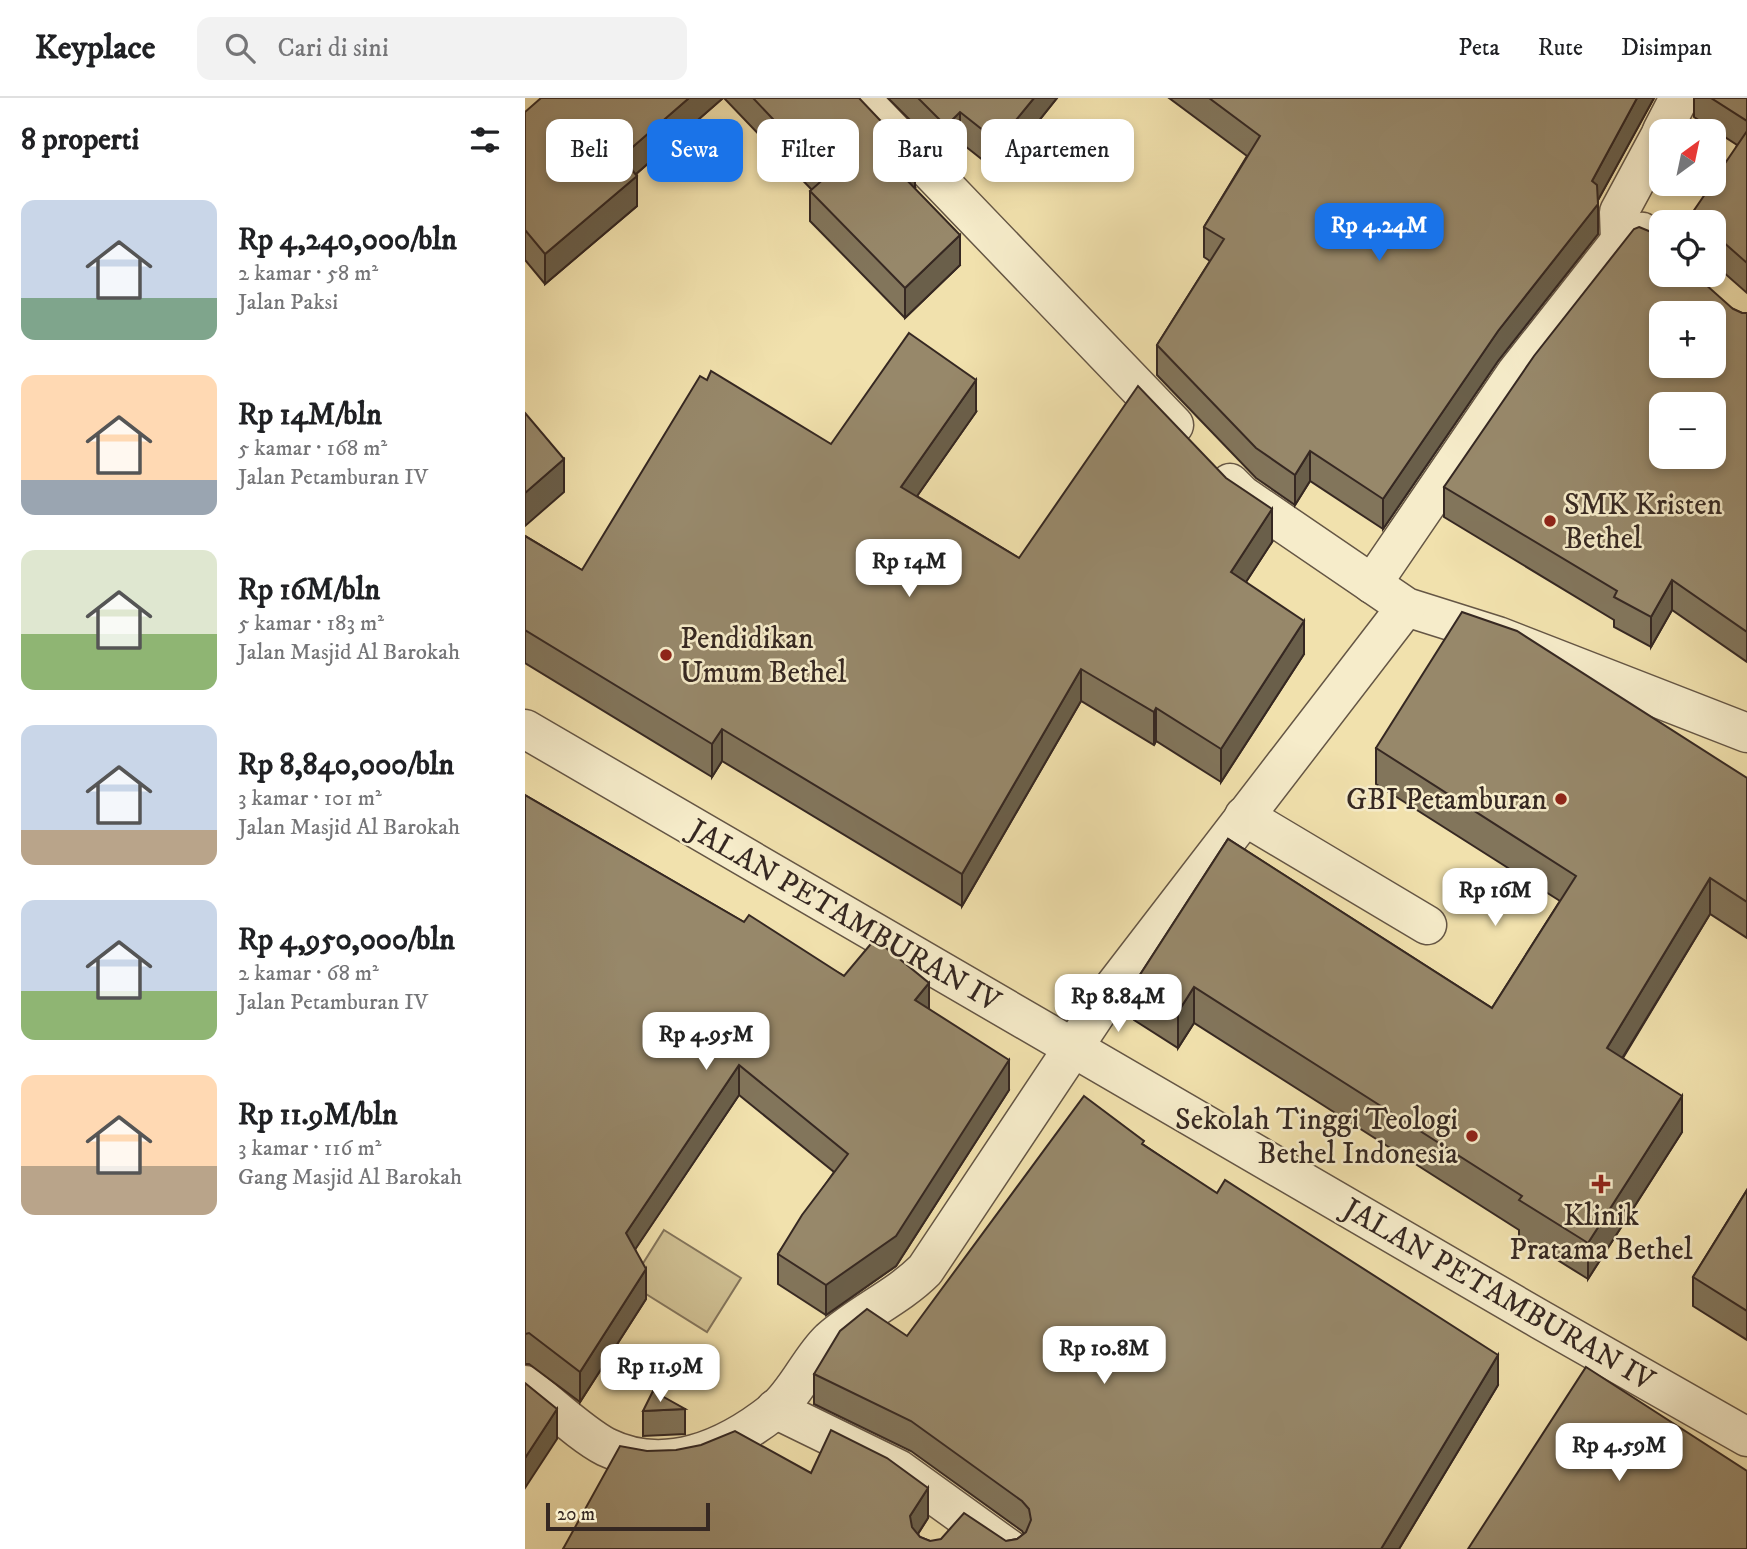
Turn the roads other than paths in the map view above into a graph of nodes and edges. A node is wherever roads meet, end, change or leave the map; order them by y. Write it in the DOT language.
graph roads {
  1 [pos="860,98"];
  2 [pos="1679,98"];
  3 [pos="1669,119"];
  4 [pos="1649,157"];
  5 [pos="1649,237"];
  6 [pos="1620,241"];
  7 [pos="1372,584"];
  8 [pos="1406,607"];
  9 [pos="525,729"];
  10 [pos="1747,733"];
  11 [pos="1244,816"];
  12 [pos="1427,925"];
  13 [pos="1074,1046"];
  14 [pos="525,1385"];
  15 [pos="775,1409"];
  16 [pos="1747,1437"];
  17 [pos="1009,1549"];
  1 -- 7 [label="street"];
  2 -- 3 [label="street"];
  4 -- 6 [label="street"];
  5 -- 6 [label="street"];
  6 -- 7 [label="street"];
  7 -- 8 [label="street"];
  8 -- 10 [label="street"];
  8 -- 11 [label="street"];
  9 -- 13 [label="street, JALAN PETAMBURAN IV"];
  11 -- 12 [label="street"];
  11 -- 13 [label="street"];
  13 -- 15 [label="street"];
  13 -- 16 [label="street, JALAN PETAMBURAN IV"];
  14 -- 15 [label="street"];
  15 -- 17 [label="street"];
}
